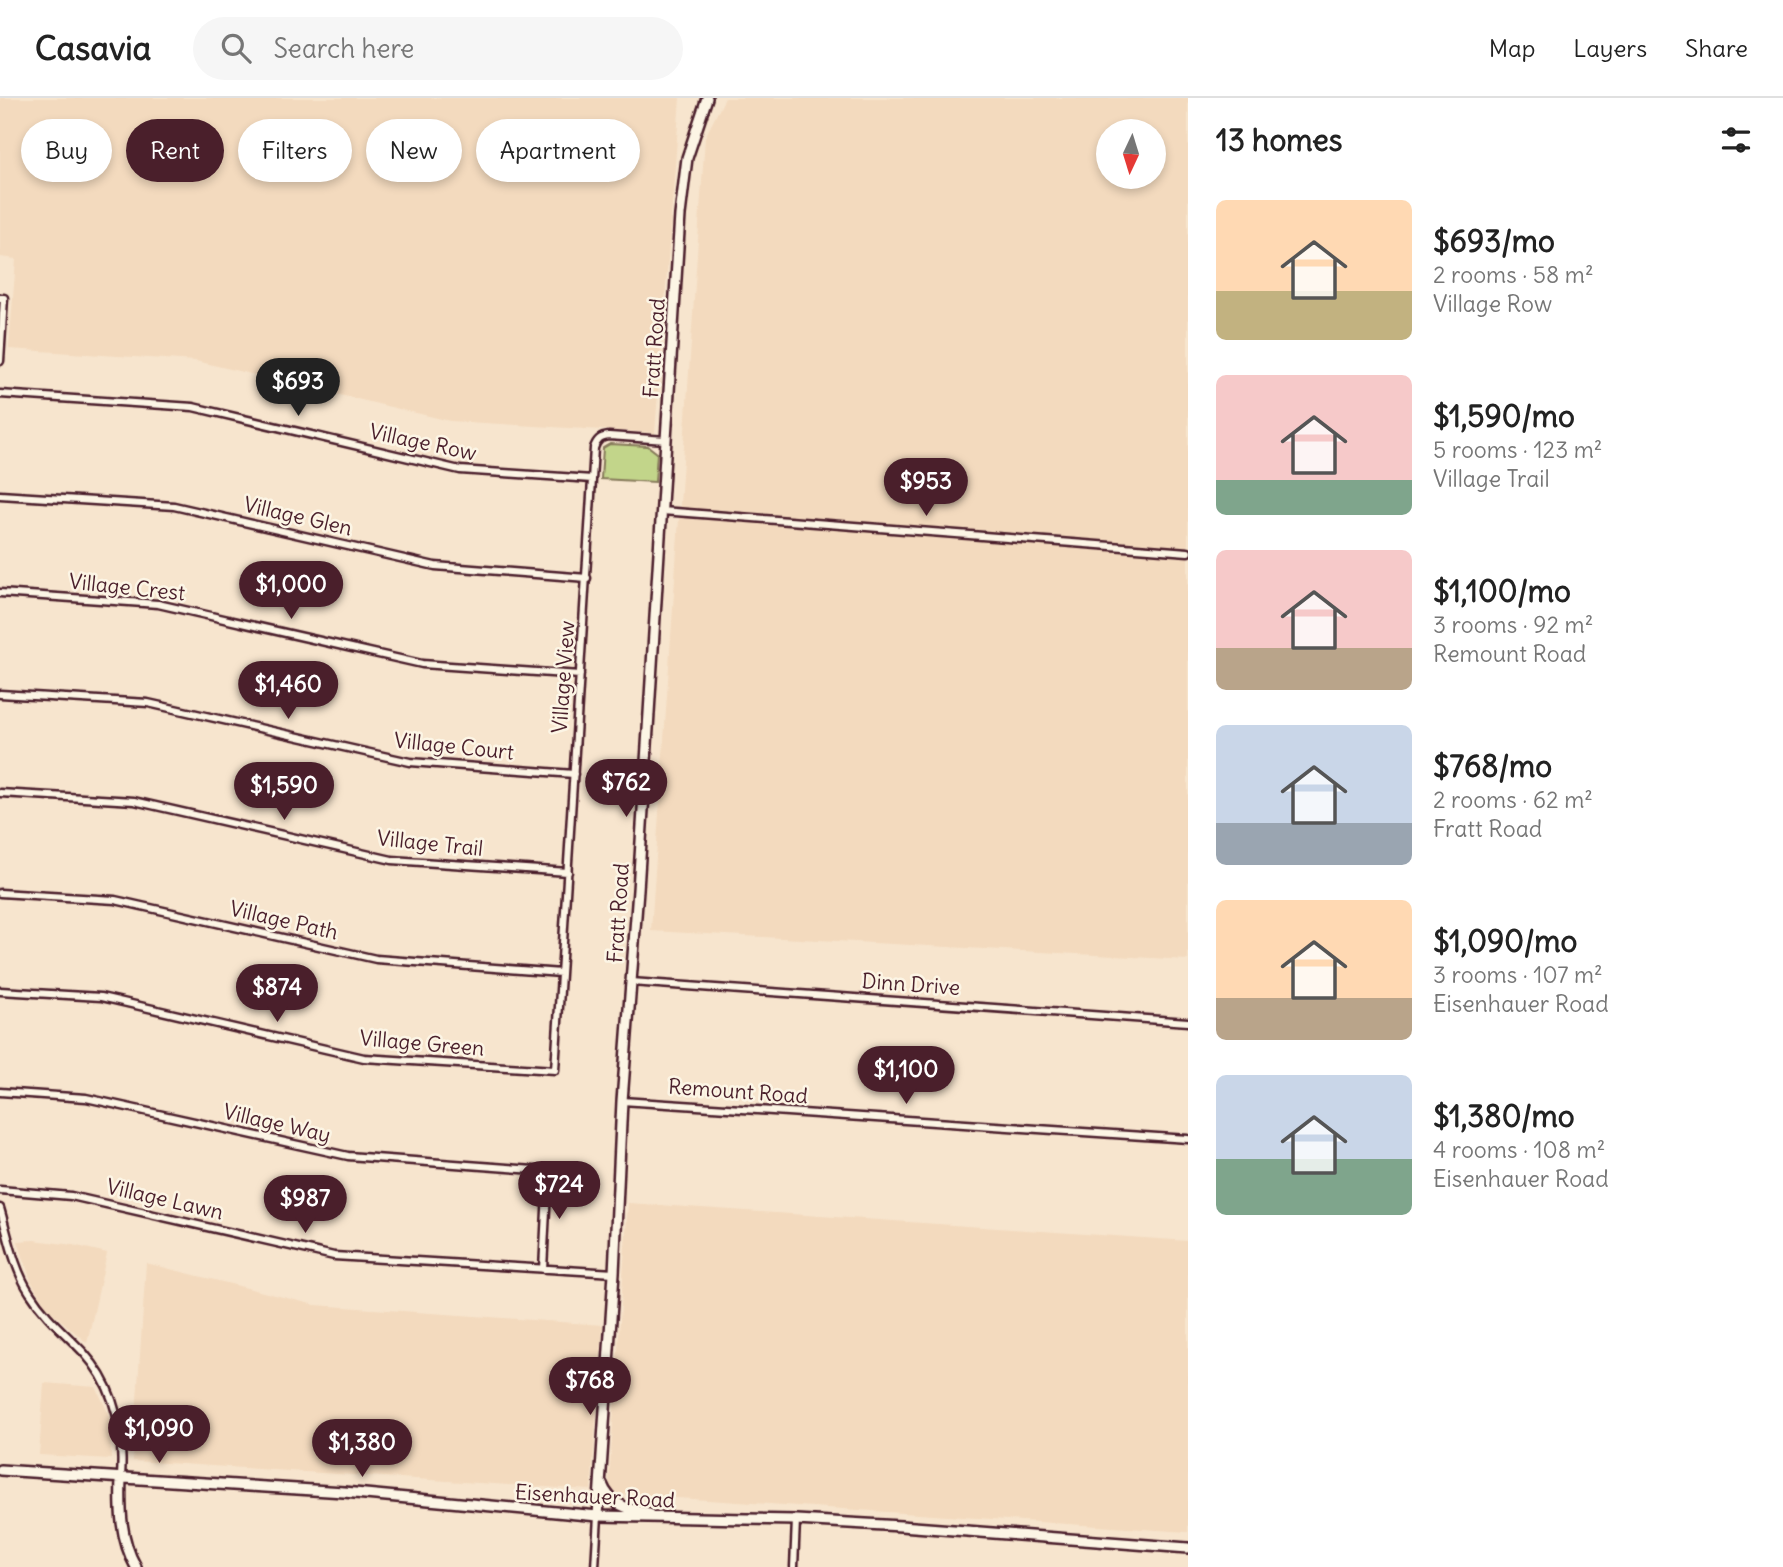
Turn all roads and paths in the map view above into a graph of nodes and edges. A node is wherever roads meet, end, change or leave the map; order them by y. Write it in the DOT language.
graph roads {
  1 [pos="705,98"];
  2 [pos="2,298"];
  3 [pos="0,361"];
  4 [pos="0,394"];
  5 [pos="666,440"];
  6 [pos="592,479"];
  7 [pos="0,495"];
  8 [pos="662,511"];
  9 [pos="1188,552"];
  10 [pos="587,578"];
  11 [pos="0,593"];
  12 [pos="580,675"];
  13 [pos="0,694"];
  14 [pos="574,774"];
  15 [pos="0,793"];
  16 [pos="568,872"];
  17 [pos="0,893"];
  18 [pos="561,973"];
  19 [pos="631,982"];
  20 [pos="0,991"];
  21 [pos="1188,1022"];
  22 [pos="555,1070"];
  23 [pos="0,1091"];
  24 [pos="622,1101"];
  25 [pos="1188,1139"];
  26 [pos="0,1190"];
  27 [pos="0,1208"];
  28 [pos="542,1269"];
  29 [pos="614,1273"];
  30 [pos="0,1470"];
  31 [pos="121,1478"];
  32 [pos="601,1479"];
  33 [pos="598,1516"];
  34 [pos="671,1519"];
  35 [pos="796,1520"];
  36 [pos="1188,1548"];
  37 [pos="136,1567"];
  38 [pos="595,1567"];
  39 [pos="794,1567"];
  1 -- 5 [label="street, Fratt Road"];
  2 -- 3 [label="street"];
  4 -- 6 [label="street, Village Row"];
  5 -- 6 [label="street, Village View"];
  5 -- 8 [label="street, Fratt Road"];
  6 -- 10 [label="street, Village View"];
  7 -- 10 [label="street, Village Glen"];
  8 -- 9 [label="street"];
  8 -- 19 [label="street, Fratt Road"];
  10 -- 12 [label="street, Village View"];
  11 -- 12 [label="street, Village Crest"];
  12 -- 14 [label="street, Village View"];
  13 -- 14 [label="street, Village Court"];
  14 -- 16 [label="street, Village View"];
  15 -- 16 [label="street, Village Trail"];
  16 -- 18 [label="street, Village View"];
  17 -- 18 [label="street, Village Path"];
  18 -- 22 [label="street, Village View"];
  19 -- 21 [label="street, Dinn Drive"];
  19 -- 24 [label="street, Fratt Road"];
  20 -- 22 [label="street, Village Green"];
  23 -- 28 [label="street, Village Way"];
  24 -- 25 [label="street, Remount Road"];
  24 -- 29 [label="street, Fratt Road"];
  26 -- 28 [label="street, Village Lawn"];
  27 -- 31 [label="street"];
  28 -- 29 [label="street, Village Lawn"];
  29 -- 32 [label="street, Fratt Road"];
  30 -- 31 [label="street, Eisenhauer Road"];
  31 -- 33 [label="street, Eisenhauer Road"];
  31 -- 37 [label="street"];
  32 -- 33 [label="street, Fratt Road"];
  32 -- 34 [label="street"];
  33 -- 34 [label="street, Eisenhauer Road"];
  33 -- 38 [label="street, Fratt Road"];
  34 -- 35 [label="street, Eisenhauer Road"];
  35 -- 36 [label="street, Eisenhauer Road"];
  35 -- 39 [label="street"];
}
